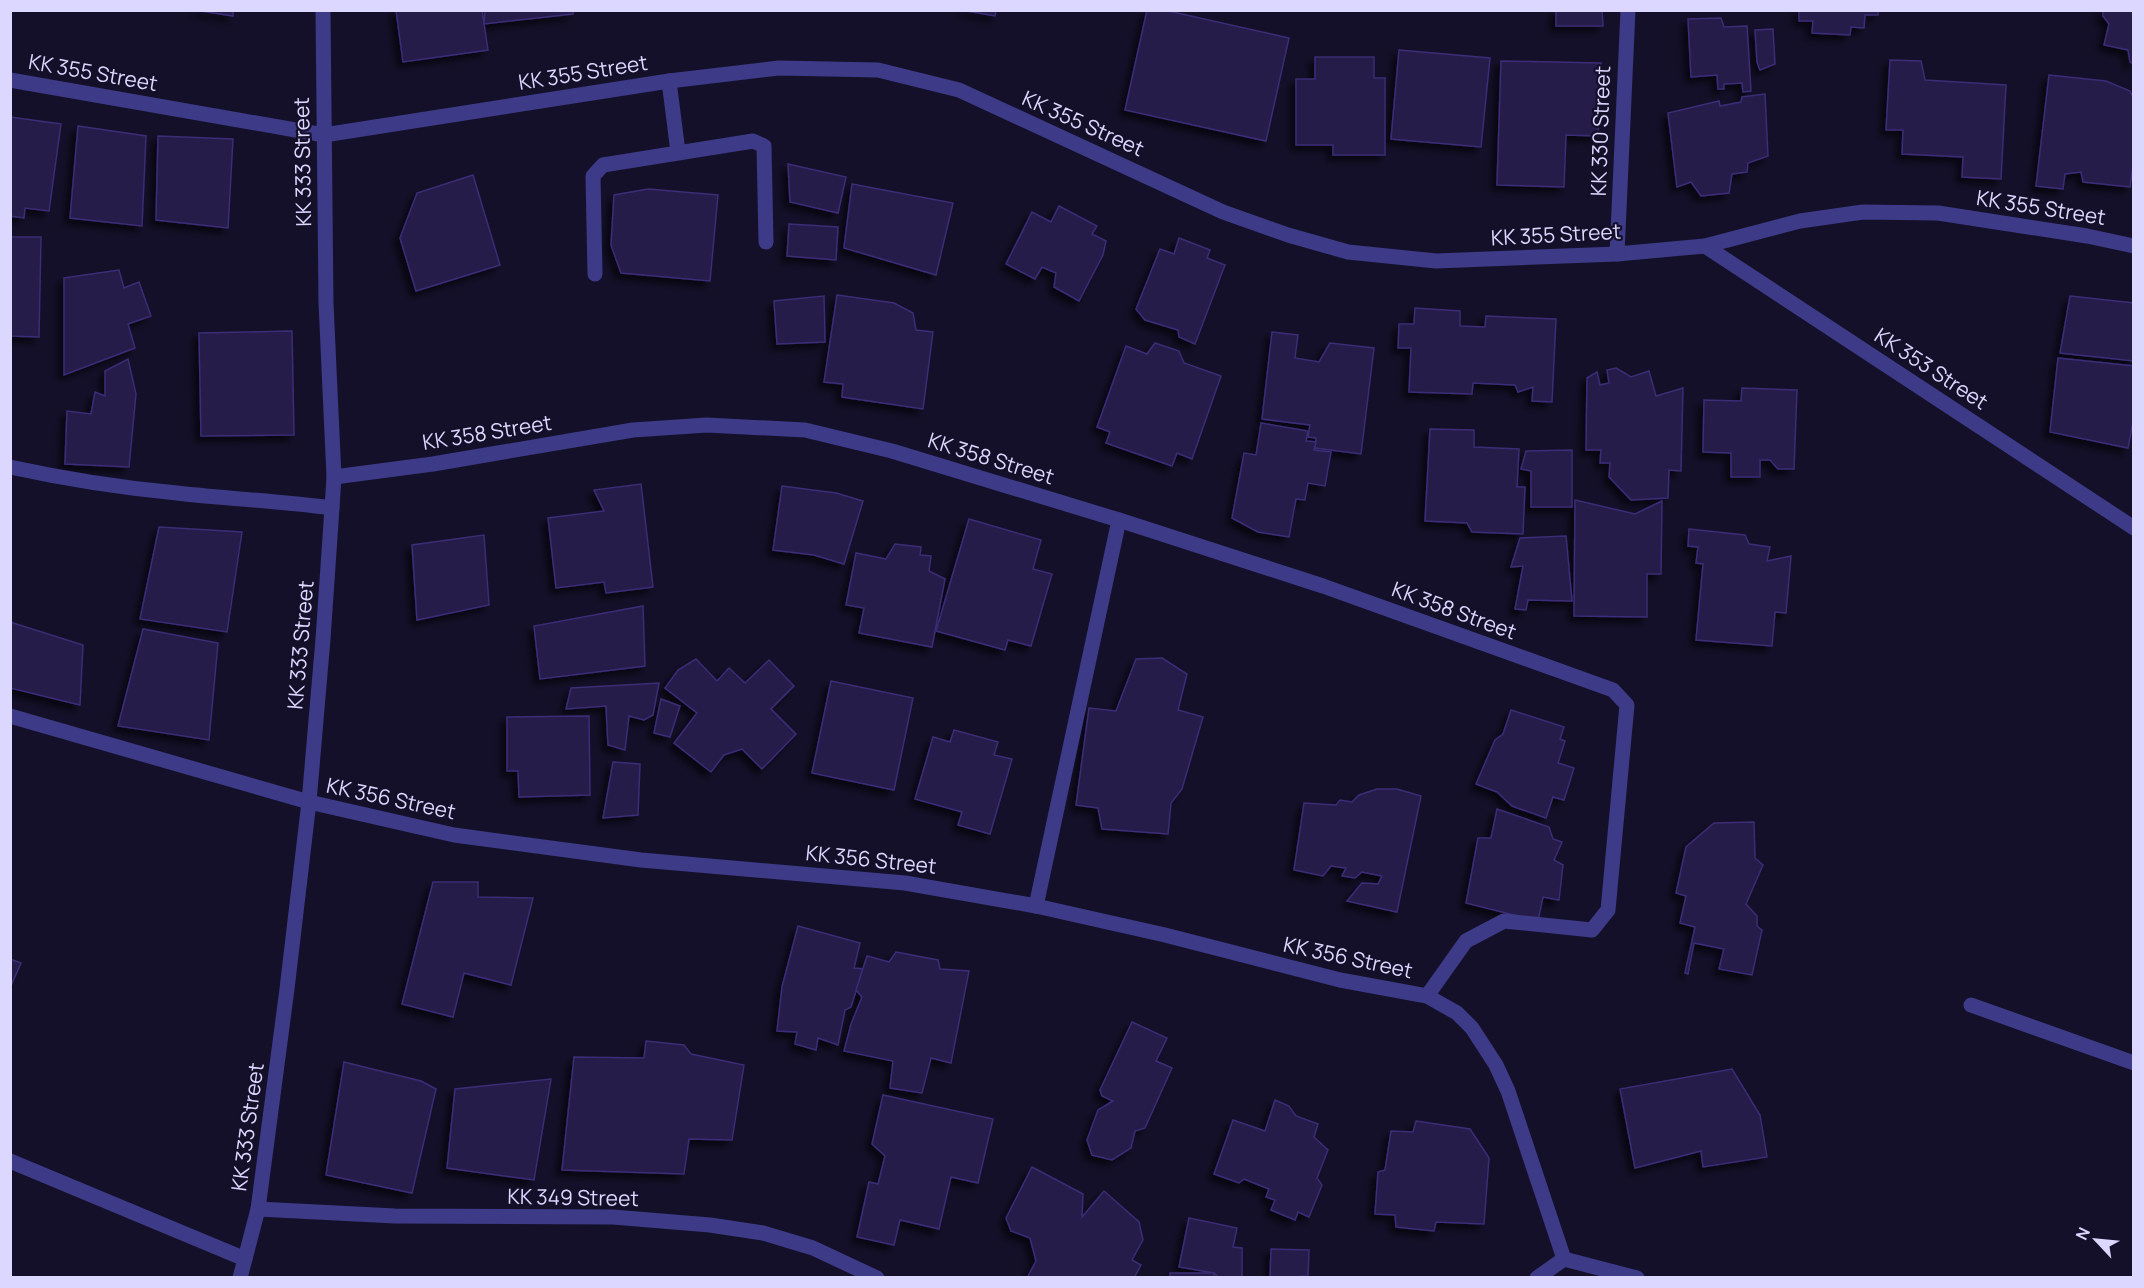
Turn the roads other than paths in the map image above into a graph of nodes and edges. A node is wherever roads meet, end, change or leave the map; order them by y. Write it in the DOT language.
graph roads {
  1 [pos="323,10"];
  2 [pos="1628,10"];
  3 [pos="10,80"];
  4 [pos="669,81"];
  5 [pos="324,135"];
  6 [pos="678,152"];
  7 [pos="766,242"];
  8 [pos="1705,246"];
  9 [pos="2133,246"];
  10 [pos="1617,254"];
  11 [pos="595,274"];
  12 [pos="10,466"];
  13 [pos="334,477"];
  14 [pos="332,508"];
  15 [pos="1119,520"];
  16 [pos="2133,528"];
  17 [pos="10,716"];
  18 [pos="309,802"];
  19 [pos="1036,906"];
  20 [pos="1427,996"];
  21 [pos="1971,1005"];
  22 [pos="2133,1063"];
  23 [pos="10,1161"];
  24 [pos="258,1209"];
  25 [pos="245,1259"];
  26 [pos="1564,1259"];
  27 [pos="240,1278"];
  28 [pos="878,1278"];
  29 [pos="1537,1278"];
  30 [pos="1637,1278"];
  1 -- 5 [label="street, KK 333 Street"];
  2 -- 10 [label="street, KK 330 Street"];
  3 -- 5 [label="street, KK 355 Street"];
  4 -- 5 [label="street, KK 355 Street"];
  4 -- 6 [label="street"];
  4 -- 10 [label="street, KK 355 Street"];
  5 -- 13 [label="street, KK 333 Street"];
  6 -- 7 [label="street"];
  6 -- 11 [label="street"];
  8 -- 9 [label="street, KK 355 Street"];
  8 -- 10 [label="street, KK 355 Street"];
  8 -- 16 [label="street, KK 353 Street"];
  12 -- 14 [label="street"];
  13 -- 14 [label="street, KK 333 Street"];
  13 -- 15 [label="street, KK 358 Street"];
  14 -- 18 [label="street, KK 333 Street"];
  15 -- 19 [label="street"];
  15 -- 20 [label="street, KK 358 Street"];
  17 -- 18 [label="street, KK 356 Street"];
  18 -- 19 [label="street, KK 356 Street"];
  18 -- 24 [label="street, KK 333 Street"];
  19 -- 20 [label="street, KK 356 Street"];
  20 -- 26 [label="street, KK 356 Street"];
  21 -- 22 [label="street"];
  23 -- 25 [label="street"];
  24 -- 25 [label="street, KK 333 Street"];
  24 -- 28 [label="street, KK 349 Street"];
  25 -- 27 [label="street, KK 333 Street"];
  26 -- 29 [label="street"];
  26 -- 30 [label="street"];
}
